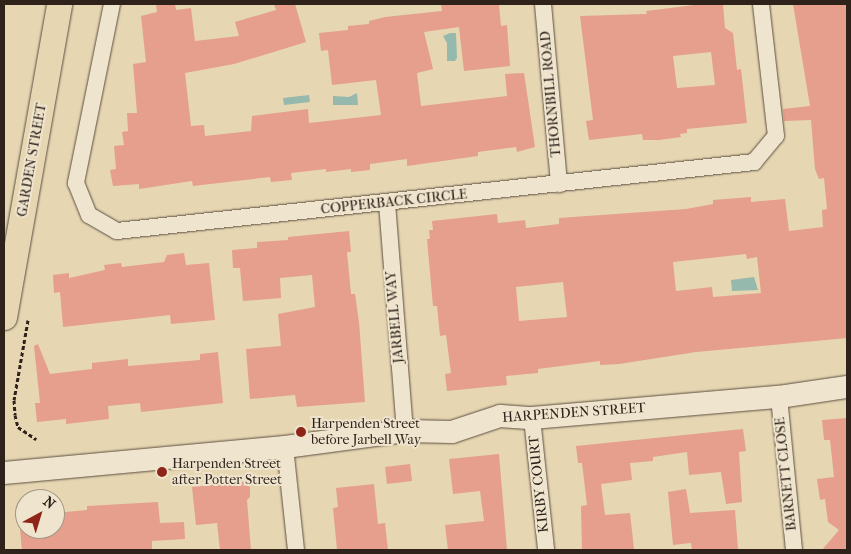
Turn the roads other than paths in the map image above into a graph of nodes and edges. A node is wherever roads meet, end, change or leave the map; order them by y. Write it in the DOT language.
graph roads {
  1 [pos="59,4"];
  2 [pos="112,4"];
  3 [pos="543,4"];
  4 [pos="761,4"];
  5 [pos="559,184"];
  6 [pos="387,203"];
  7 [pos="4,317"];
  8 [pos="847,387"];
  9 [pos="779,397"];
  10 [pos="532,418"];
  11 [pos="405,431"];
  12 [pos="285,447"];
  13 [pos="4,473"];
  14 [pos="296,550"];
  15 [pos="546,550"];
  16 [pos="794,550"];
  1 -- 7 [label="main road, GARDEN STREET"];
  2 -- 6 [label="street, COPPERBACK CIRCLE"];
  3 -- 5 [label="street, THORNBILL ROAD"];
  4 -- 5 [label="street, COPPERBACK CIRCLE"];
  5 -- 6 [label="street, COPPERBACK CIRCLE"];
  6 -- 11 [label="street, JARBELL WAY"];
  8 -- 9 [label="street, HARPENDEN STREET"];
  9 -- 10 [label="street, HARPENDEN STREET"];
  9 -- 16 [label="street, BARNETT CLOSE"];
  10 -- 11 [label="street, HARPENDEN STREET"];
  10 -- 15 [label="street, KIRBY COURT"];
  11 -- 12 [label="street, HARPENDEN STREET"];
  12 -- 13 [label="street, HARPENDEN STREET"];
  12 -- 14 [label="street"];
}
